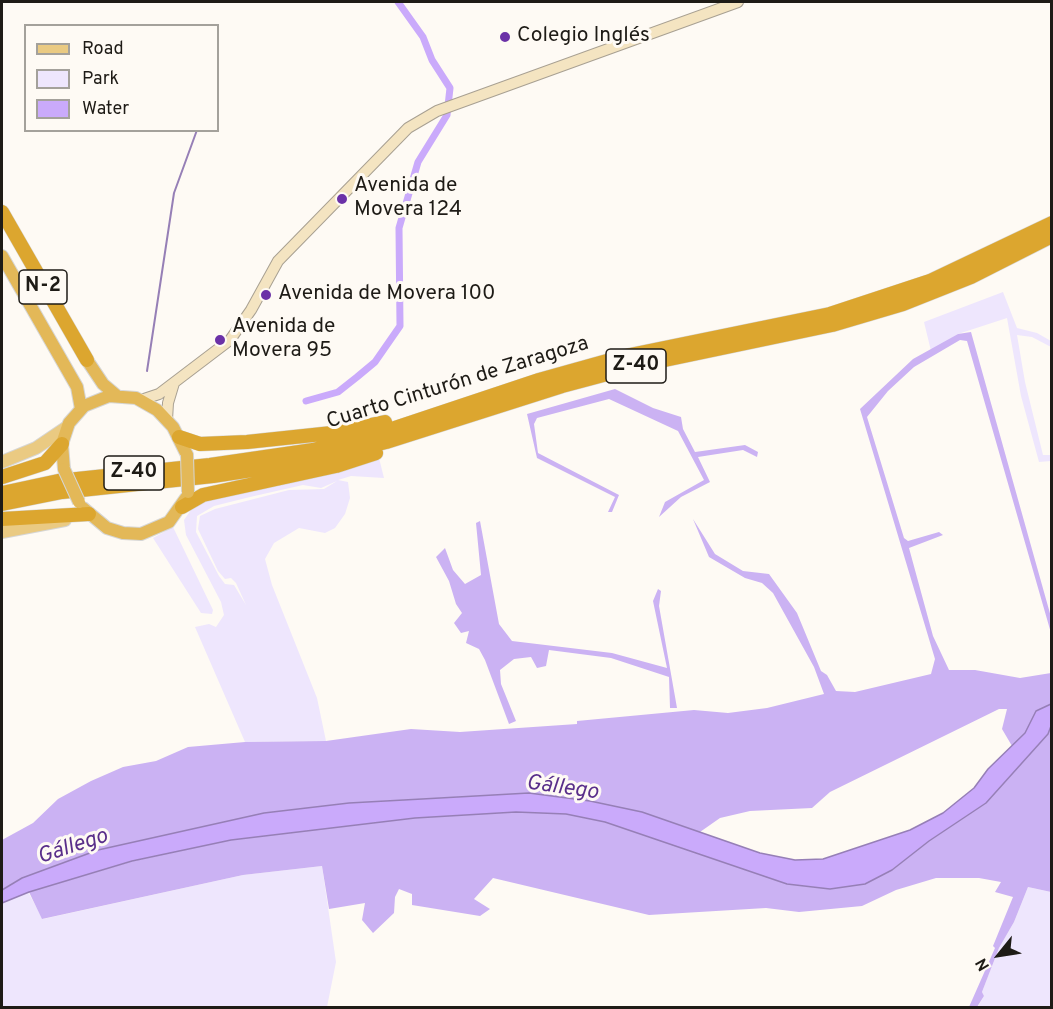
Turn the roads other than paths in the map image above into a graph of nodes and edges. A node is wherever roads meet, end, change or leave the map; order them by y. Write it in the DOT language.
graph roads {
  1 [pos="738,2"];
  2 [pos="2,212"];
  3 [pos="1052,223"];
  4 [pos="1052,236"];
  5 [pos="2,256"];
  6 [pos="87,360"];
  7 [pos="175,380"];
  8 [pos="116,395"];
  9 [pos="494,395"];
  10 [pos="141,400"];
  11 [pos="81,409"];
  12 [pos="463,419"];
  13 [pos="167,420"];
  14 [pos="67,427"];
  15 [pos="179,437"];
  16 [pos="62,444"];
  17 [pos="2,462"];
  18 [pos="2,477"];
  19 [pos="2,493"];
  20 [pos="2,504"];
  21 [pos="182,507"];
  22 [pos="91,516"];
  23 [pos="2,519"];
  24 [pos="2,532"];
  1 -- 7 [label="main road"];
  2 -- 6 [label="highway, N-2"];
  3 -- 9 [label="highway, Cuarto Cinturón de Zaragoza / Z-40"];
  4 -- 12 [label="highway, Z-40"];
  5 -- 11 [label="highway, N-2"];
  6 -- 8 [label="highway, N-2"];
  7 -- 10 [label="main road"];
  7 -- 13 [label="main road"];
  8 -- 10 [label="highway"];
  8 -- 11 [label="highway"];
  9 -- 15 [label="highway"];
  9 -- 19 [label="highway, Cuarto Cinturón de Zaragoza / Z-40"];
  10 -- 13 [label="highway"];
  11 -- 14 [label="highway"];
  12 -- 20 [label="highway, Z-40"];
  12 -- 21 [label="highway"];
  13 -- 15 [label="highway"];
  14 -- 16 [label="highway"];
  14 -- 17 [label="main road"];
  15 -- 21 [label="highway, bridge"];
  16 -- 18 [label="highway"];
  16 -- 22 [label="highway, bridge"];
  21 -- 22 [label="highway"];
  22 -- 23 [label="highway"];
  22 -- 24 [label="main road"];
}
